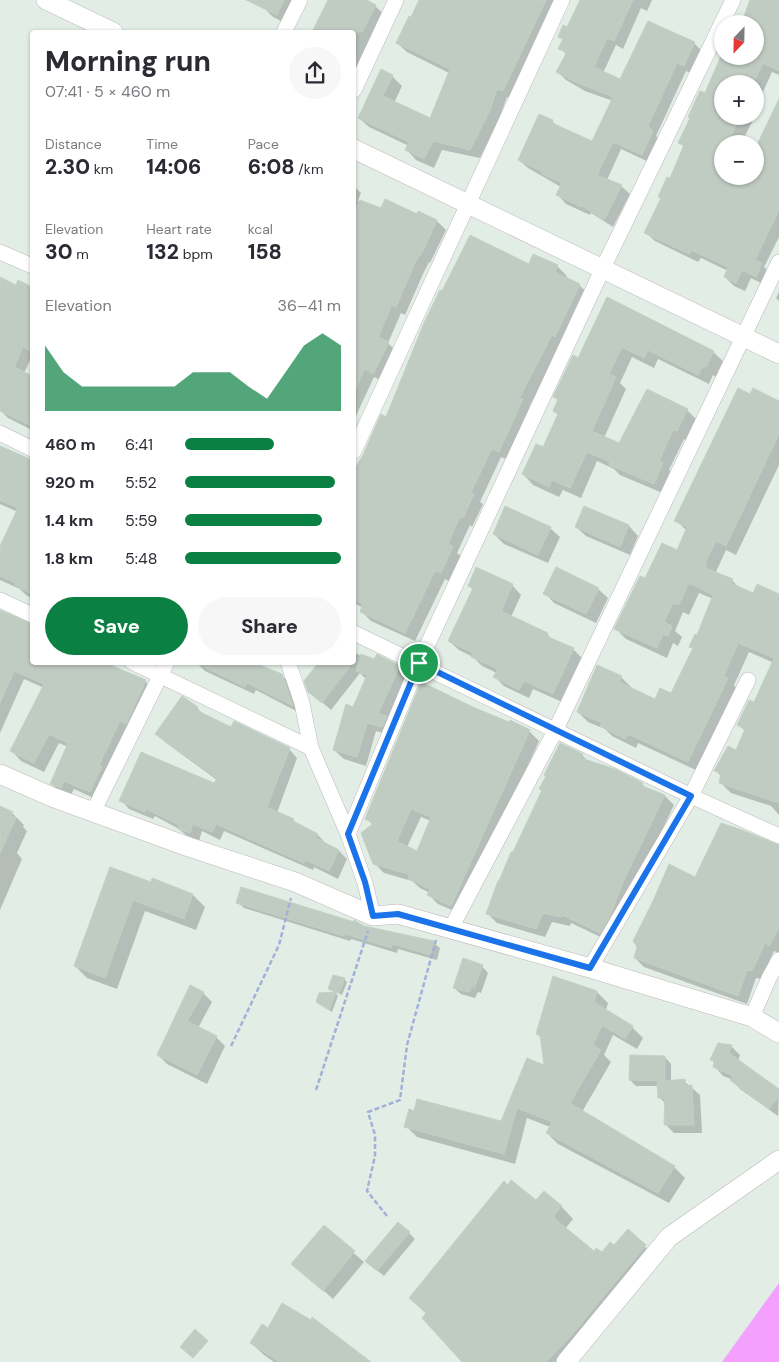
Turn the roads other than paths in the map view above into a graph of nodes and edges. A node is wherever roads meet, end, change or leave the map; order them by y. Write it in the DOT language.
graph roads {
  1 [pos="46,0"];
  2 [pos="300,0"];
  3 [pos="396,0"];
  4 [pos="562,0"];
  5 [pos="733,0"];
  6 [pos="109,30"];
  7 [pos="285,30"];
  8 [pos="356,86"];
  9 [pos="356,150"];
  10 [pos="468,204"];
  11 [pos="0,252"];
  12 [pos="779,262"];
  13 [pos="30,265"];
  14 [pos="603,268"];
  15 [pos="744,337"];
  16 [pos="779,354"];
  17 [pos="0,433"];
  18 [pos="356,447"];
  19 [pos="30,448"];
  20 [pos="0,600"];
  21 [pos="30,615"];
  22 [pos="356,633"];
  23 [pos="419,663"];
  24 [pos="138,665"];
  25 [pos="166,665"];
  26 [pos="289,665"];
  27 [pos="160,676"];
  28 [pos="748,680"];
  29 [pos="555,730"];
  30 [pos="311,748"];
  31 [pos="0,774"];
  32 [pos="691,796"];
  33 [pos="94,812"];
  34 [pos="348,834"];
  35 [pos="779,836"];
  36 [pos="373,916"];
  37 [pos="445,928"];
  38 [pos="779,960"];
  39 [pos="590,968"];
  40 [pos="752,1018"];
  41 [pos="779,1033"];
  42 [pos="779,1160"];
  43 [pos="566,1362"];
  1 -- 6 [label="street"];
  2 -- 7 [label="street"];
  3 -- 8 [label="street"];
  4 -- 10 [label="street"];
  5 -- 14 [label="street"];
  9 -- 10 [label="street"];
  10 -- 14 [label="street"];
  10 -- 18 [label="street"];
  11 -- 13 [label="street"];
  12 -- 15 [label="street"];
  14 -- 15 [label="street"];
  14 -- 23 [label="street"];
  15 -- 16 [label="street"];
  15 -- 29 [label="street"];
  17 -- 19 [label="street"];
  20 -- 21 [label="street"];
  22 -- 23 [label="street"];
  23 -- 29 [label="street"];
  23 -- 34 [label="street"];
  24 -- 27 [label="street"];
  25 -- 27 [label="street"];
  26 -- 30 [label="street"];
  27 -- 30 [label="street"];
  27 -- 33 [label="street"];
  28 -- 32 [label="street"];
  29 -- 32 [label="street"];
  29 -- 37 [label="street"];
  30 -- 34 [label="street"];
  31 -- 33 [label="street"];
  32 -- 35 [label="street"];
  32 -- 39 [label="street"];
  33 -- 36 [label="street"];
  34 -- 36 [label="street"];
  36 -- 37 [label="street"];
  37 -- 39 [label="street"];
  38 -- 40 [label="street"];
  39 -- 40 [label="street"];
  40 -- 41 [label="street"];
  42 -- 43 [label="street"];
}
